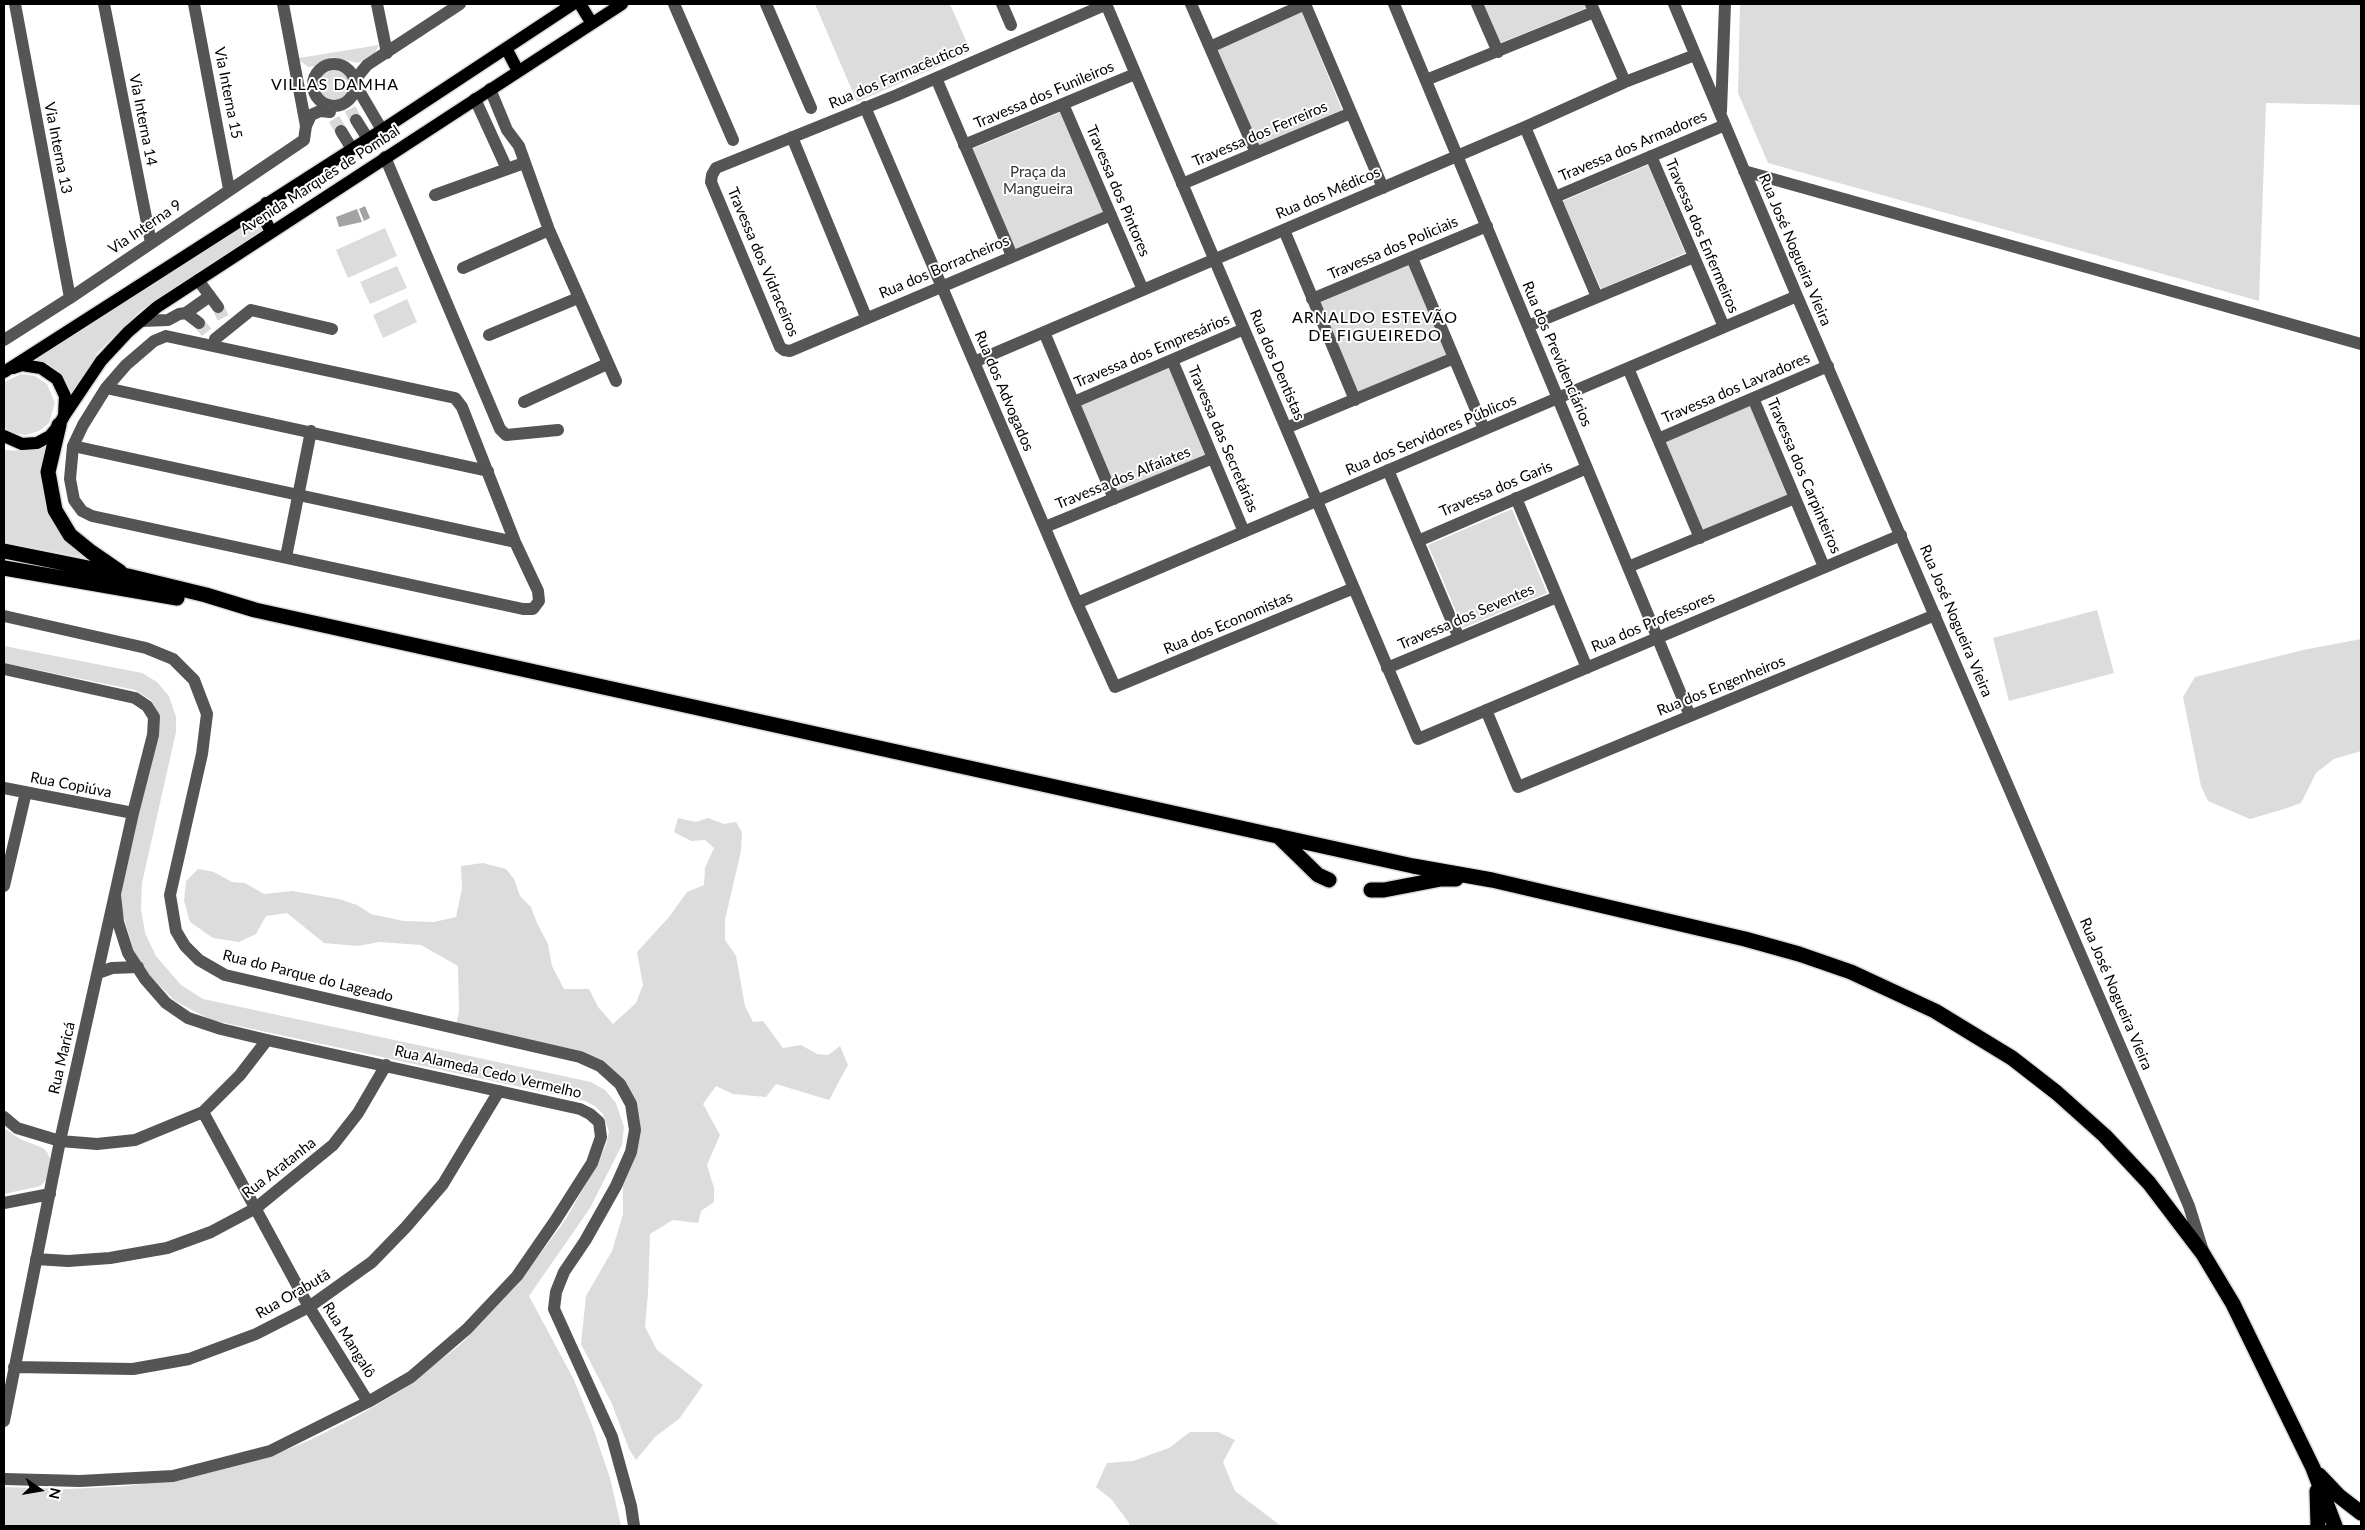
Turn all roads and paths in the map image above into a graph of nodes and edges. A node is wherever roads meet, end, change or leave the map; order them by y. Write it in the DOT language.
graph roads {
  1 [pos="15,4"];
  2 [pos="104,4"];
  3 [pos="194,4"];
  4 [pos="283,4"];
  5 [pos="377,4"];
  6 [pos="460,4"];
  7 [pos="573,4"];
  8 [pos="580,4"];
  9 [pos="622,4"];
  10 [pos="674,4"];
  11 [pos="766,4"];
  12 [pos="1002,4"];
  13 [pos="1106,4"];
  14 [pos="1191,4"];
  15 [pos="1305,4"];
  16 [pos="1394,4"];
  17 [pos="1477,4"];
  18 [pos="1674,4"];
  19 [pos="1724,4"];
  20 [pos="1592,8"];
  21 [pos="591,22"];
  22 [pos="1011,25"];
  23 [pos="1210,46"];
  24 [pos="506,48"];
  25 [pos="1498,52"];
  26 [pos="387,53"];
  27 [pos="1695,55"];
  28 [pos="293,59"];
  29 [pos="367,65"];
  30 [pos="344,67"];
  31 [pos="518,71"];
  32 [pos="316,74"];
  33 [pos="1135,74"];
  34 [pos="936,78"];
  35 [pos="1426,80"];
  36 [pos="297,81"];
  37 [pos="1625,82"];
  38 [pos="354,83"];
  39 [pos="490,89"];
  40 [pos="475,99"];
  41 [pos="301,104"];
  42 [pos="1063,104"];
  43 [pos="865,107"];
  44 [pos="811,108"];
  45 [pos="351,111"];
  46 [pos="330,113"];
  47 [pos="1351,114"];
  48 [pos="1723,120"];
  49 [pos="306,126"];
  50 [pos="1525,128"];
  51 [pos="382,130"];
  52 [pos="792,137"];
  53 [pos="368,138"];
  54 [pos="733,140"];
  55 [pos="964,145"];
  56 [pos="352,149"];
  57 [pos="1256,154"];
  58 [pos="1458,156"];
  59 [pos="1651,156"];
  60 [pos="385,157"];
  61 [pos="524,163"];
  62 [pos="507,169"];
  63 [pos="1744,171"];
  64 [pos="711,182"];
  65 [pos="1182,184"];
  66 [pos="1383,188"];
  67 [pos="230,189"];
  68 [pos="435,195"];
  69 [pos="1555,197"];
  70 [pos="266,204"];
  71 [pos="1110,215"];
  72 [pos="1487,226"];
  73 [pos="549,230"];
  74 [pos="1284,230"];
  75 [pos="271,232"];
  76 [pos="151,243"];
  77 [pos="1012,256"];
  78 [pos="1694,256"];
  79 [pos="1412,258"];
  80 [pos="1214,260"];
  81 [pos="463,268"];
  82 [pos="198,280"];
  83 [pos="942,285"];
  84 [pos="1142,290"];
  85 [pos="210,296"];
  86 [pos="1797,296"];
  87 [pos="1598,297"];
  88 [pos="70,298"];
  89 [pos="578,298"];
  90 [pos="1312,299"];
  91 [pos="218,308"];
  92 [pos="186,313"];
  93 [pos="866,317"];
  94 [pos="141,321"];
  95 [pos="225,322"];
  96 [pos="199,323"];
  97 [pos="1528,326"];
  98 [pos="1724,328"];
  99 [pos="332,329"];
  100 [pos="1244,329"];
  101 [pos="1044,332"];
  102 [pos="489,334"];
  103 [pos="4,340"];
  104 [pos="216,340"];
  105 [pos="2361,344"];
  106 [pos="790,351"];
  107 [pos="1454,358"];
  108 [pos="1172,360"];
  109 [pos="974,362"];
  110 [pos="607,364"];
  111 [pos="1828,366"];
  112 [pos="1628,368"];
  113 [pos="4,372"];
  114 [pos="616,382"];
  115 [pos="106,388"];
  116 [pos="1558,398"];
  117 [pos="1753,398"];
  118 [pos="1354,400"];
  119 [pos="524,402"];
  120 [pos="1074,402"];
  121 [pos="62,421"];
  122 [pos="1286,428"];
  123 [pos="1484,429"];
  124 [pos="558,430"];
  125 [pos="311,431"];
  126 [pos="5,439"];
  127 [pos="1658,439"];
  128 [pos="73,446"];
  129 [pos="1213,458"];
  130 [pos="1587,468"];
  131 [pos="1388,470"];
  132 [pos="488,471"];
  133 [pos="298,494"];
  134 [pos="1516,498"];
  135 [pos="1795,498"];
  136 [pos="1114,499"];
  137 [pos="1316,501"];
  138 [pos="1045,527"];
  139 [pos="1244,532"];
  140 [pos="1900,535"];
  141 [pos="1700,538"];
  142 [pos="1418,541"];
  143 [pos="515,542"];
  144 [pos="4,551"];
  145 [pos="286,558"];
  146 [pos="1628,567"];
  147 [pos="1824,567"];
  148 [pos="7,570"];
  149 [pos="128,576"];
  150 [pos="1354,588"];
  151 [pos="1557,597"];
  152 [pos="1077,603"];
  153 [pos="255,610"];
  154 [pos="1935,615"];
  155 [pos="4,616"];
  156 [pos="1459,638"];
  157 [pos="1658,638"];
  158 [pos="1387,668"];
  159 [pos="1587,668"];
  160 [pos="4,669"];
  161 [pos="1115,687"];
  162 [pos="1486,710"];
  163 [pos="1690,716"];
  164 [pos="1418,739"];
  165 [pos="4,788"];
  166 [pos="26,792"];
  167 [pos="133,813"];
  168 [pos="1277,836"];
  169 [pos="1330,880"];
  170 [pos="1492,880"];
  171 [pos="4,886"];
  172 [pos="1371,890"];
  173 [pos="115,895"];
  174 [pos="138,967"];
  175 [pos="98,973"];
  176 [pos="267,1040"];
  177 [pos="386,1065"];
  178 [pos="499,1091"];
  179 [pos="203,1112"];
  180 [pos="4,1117"];
  181 [pos="60,1141"];
  182 [pos="50,1194"];
  183 [pos="4,1203"];
  184 [pos="256,1208"];
  185 [pos="2203,1254"];
  186 [pos="36,1259"];
  187 [pos="309,1307"];
  188 [pos="14,1367"];
  189 [pos="368,1402"];
  190 [pos="4,1421"];
  191 [pos="2313,1468"];
  192 [pos="4,1479"];
  193 [pos="2361,1513"];
  194 [pos="634,1526"];
  195 [pos="2318,1526"];
  196 [pos="2335,1526"];
  1 -- 88 [label="street, Via Interna 13"];
  2 -- 76 [label="street, Via Interna 14"];
  3 -- 67 [label="street, Via Interna 15"];
  4 -- 28 [label="street"];
  5 -- 26 [label="street"];
  6 -- 26 [label="street"];
  7 -- 24 [label="main road, Avenida Marquês de Pombal"];
  8 -- 21 [label="main road"];
  9 -- 21 [label="main road, Avenida Marquês de Pombal"];
  10 -- 54 [label="street"];
  11 -- 44 [label="street"];
  12 -- 22 [label="street"];
  13 -- 33 [label="street, Rua dos Dentistas"];
  13 -- 34 [label="street, Rua dos Farmacêuticos"];
  14 -- 23 [label="street"];
  15 -- 23 [label="street"];
  15 -- 47 [label="street"];
  16 -- 35 [label="street, Rua dos Previdenciários"];
  17 -- 25 [label="street"];
  18 -- 27 [label="street, Rua José Nogueira Vieira"];
  19 -- 48 [label="street"];
  20 -- 25 [label="street"];
  20 -- 37 [label="street"];
  21 -- 31 [label="main road, Avenida Marquês de Pombal"];
  23 -- 57 [label="street"];
  24 -- 31 [label="main road"];
  24 -- 51 [label="main road, Avenida Marquês de Pombal"];
  25 -- 35 [label="street"];
  26 -- 29 [label="street"];
  27 -- 37 [label="street, Rua dos Médicos"];
  27 -- 48 [label="street, Rua José Nogueira Vieira"];
  28 -- 32 [label="street"];
  28 -- 36 [label="street"];
  29 -- 30 [label="street"];
  29 -- 38 [label="street"];
  30 -- 32 [label="street"];
  30 -- 38 [label="street"];
  31 -- 39 [label="main road, Avenida Marquês de Pombal"];
  32 -- 36 [label="street"];
  32 -- 46 [label="street"];
  33 -- 42 [label="street, Travessa dos Funileiros"];
  33 -- 65 [label="street, Rua dos Dentistas"];
  34 -- 43 [label="street, Rua dos Farmacêuticos"];
  34 -- 55 [label="street"];
  35 -- 58 [label="street, Rua dos Previdenciários"];
  36 -- 41 [label="street"];
  37 -- 50 [label="street, Rua dos Médicos"];
  38 -- 45 [label="street"];
  38 -- 51 [label="street"];
  39 -- 40 [label="main road, Avenida Marquês de Pombal"];
  39 -- 61 [label="street"];
  40 -- 60 [label="main road, Avenida Marquês de Pombal"];
  40 -- 62 [label="street"];
  41 -- 46 [label="street"];
  41 -- 49 [label="street"];
  42 -- 55 [label="street, Travessa dos Funileiros"];
  42 -- 71 [label="street, Travessa dos Pintores"];
  43 -- 52 [label="street, Rua dos Farmacêuticos"];
  43 -- 83 [label="street, Rua dos Advogados"];
  45 -- 46 [label="street"];
  45 -- 53 [label="street"];
  46 -- 49 [label="street"];
  46 -- 56 [label="street"];
  47 -- 57 [label="street, Travessa dos Ferreiros"];
  47 -- 66 [label="street"];
  48 -- 59 [label="street, Travessa dos Armadores"];
  48 -- 63 [label="street, Rua José Nogueira Vieira"];
  49 -- 67 [label="street, Via Interna 9"];
  50 -- 58 [label="street, Rua dos Médicos"];
  50 -- 69 [label="street"];
  51 -- 53 [label="main road, Avenida Marquês de Pombal"];
  52 -- 64 [label="street, Rua dos Farmacêuticos"];
  52 -- 93 [label="street"];
  53 -- 56 [label="main road, Avenida Marquês de Pombal"];
  55 -- 77 [label="street"];
  56 -- 70 [label="main road, Avenida Marquês de Pombal"];
  57 -- 65 [label="street, Travessa dos Ferreiros"];
  58 -- 66 [label="street, Rua dos Médicos"];
  58 -- 72 [label="street, Rua dos Previdenciários"];
  59 -- 69 [label="street, Travessa dos Armadores"];
  59 -- 78 [label="street, Travessa dos Enfermeiros"];
  60 -- 75 [label="main road, Avenida Marquês de Pombal"];
  60 -- 124 [label="street"];
  61 -- 62 [label="street"];
  61 -- 73 [label="street"];
  62 -- 68 [label="street"];
  63 -- 86 [label="street, Rua José Nogueira Vieira"];
  63 -- 105 [label="street"];
  64 -- 106 [label="street, Travessa dos Vidraceiros"];
  65 -- 80 [label="street, Rua dos Dentistas"];
  66 -- 74 [label="street, Rua dos Médicos"];
  67 -- 76 [label="street, Via Interna 9"];
  69 -- 87 [label="street"];
  70 -- 75 [label="main road"];
  70 -- 113 [label="main road, Avenida Marquês de Pombal"];
  71 -- 77 [label="street, Rua dos Borracheiros"];
  71 -- 84 [label="street, Travessa dos Pintores"];
  72 -- 79 [label="street, Travessa dos Policiais"];
  72 -- 97 [label="street, Rua dos Previdenciários"];
  73 -- 81 [label="street"];
  73 -- 89 [label="street"];
  74 -- 80 [label="street, Rua dos Médicos"];
  74 -- 90 [label="street"];
  75 -- 82 [label="main road, Avenida Marquês de Pombal"];
  76 -- 88 [label="street, Via Interna 9"];
  77 -- 83 [label="street, Rua dos Borracheiros"];
  78 -- 87 [label="street"];
  78 -- 98 [label="street, Travessa dos Enfermeiros"];
  79 -- 90 [label="street, Travessa dos Policiais"];
  79 -- 107 [label="street"];
  80 -- 84 [label="street, Rua dos Médicos"];
  80 -- 100 [label="street, Rua dos Dentistas"];
  82 -- 85 [label="street"];
  82 -- 94 [label="main road, Avenida Marquês de Pombal"];
  83 -- 93 [label="street, Rua dos Borracheiros"];
  83 -- 109 [label="street, Rua dos Advogados"];
  84 -- 101 [label="street, Rua dos Médicos"];
  85 -- 91 [label="street"];
  85 -- 92 [label="street"];
  86 -- 98 [label="street, Rua dos Servidores Públicos"];
  86 -- 111 [label="street, Rua José Nogueira Vieira"];
  87 -- 97 [label="street"];
  88 -- 103 [label="street, Via Interna 9"];
  89 -- 102 [label="street"];
  89 -- 110 [label="street"];
  90 -- 118 [label="street"];
  92 -- 94 [label="street"];
  92 -- 96 [label="street"];
  93 -- 106 [label="street, Rua dos Borracheiros"];
  94 -- 121 [label="main road, Avenida Marquês de Pombal"];
  95 -- 104 [label="street"];
  97 -- 116 [label="street, Rua dos Previdenciários"];
  98 -- 112 [label="street, Rua dos Servidores Públicos"];
  99 -- 104 [label="street"];
  100 -- 108 [label="street, Travessa dos Empresários"];
  100 -- 122 [label="street, Rua dos Dentistas"];
  101 -- 109 [label="street, Rua dos Médicos"];
  101 -- 120 [label="street"];
  104 -- 115 [label="street"];
  104 -- 132 [label="street"];
  107 -- 118 [label="street"];
  107 -- 123 [label="street"];
  108 -- 120 [label="street, Travessa dos Empresários"];
  108 -- 129 [label="street, Travessa das Secretárias"];
  109 -- 138 [label="street, Rua dos Advogados"];
  110 -- 114 [label="street"];
  110 -- 119 [label="street"];
  111 -- 117 [label="street, Travessa dos Lavradores"];
  111 -- 140 [label="street, Rua José Nogueira Vieira"];
  112 -- 116 [label="street, Rua dos Servidores Públicos"];
  112 -- 127 [label="street"];
  113 -- 121 [label="main road"];
  115 -- 125 [label="street"];
  115 -- 128 [label="street"];
  116 -- 123 [label="street, Rua dos Servidores Públicos"];
  116 -- 130 [label="street, Rua dos Previdenciários"];
  117 -- 127 [label="street, Travessa dos Lavradores"];
  117 -- 135 [label="street, Travessa dos Carpinteiros"];
  118 -- 122 [label="street"];
  120 -- 136 [label="street"];
  121 -- 126 [label="main road, Avenida Marquês de Pombal"];
  121 -- 149 [label="highway"];
  122 -- 137 [label="street, Rua dos Dentistas"];
  123 -- 131 [label="street, Rua dos Servidores Públicos"];
  125 -- 132 [label="street"];
  125 -- 133 [label="street"];
  127 -- 141 [label="street"];
  128 -- 133 [label="street"];
  128 -- 145 [label="street"];
  129 -- 136 [label="street, Travessa dos Alfaiates"];
  129 -- 139 [label="street, Travessa das Secretárias"];
  130 -- 134 [label="street, Travessa dos Garis"];
  130 -- 146 [label="street, Rua dos Previdenciários"];
  131 -- 137 [label="street, Rua dos Servidores Públicos"];
  131 -- 142 [label="street"];
  132 -- 143 [label="street"];
  133 -- 143 [label="street"];
  133 -- 145 [label="street"];
  134 -- 142 [label="street, Travessa dos Garis"];
  134 -- 151 [label="street"];
  135 -- 141 [label="street"];
  135 -- 147 [label="street, Travessa dos Carpinteiros"];
  136 -- 138 [label="street, Travessa dos Alfaiates"];
  137 -- 139 [label="street, Rua dos Servidores Públicos"];
  137 -- 150 [label="street, Rua dos Dentistas"];
  138 -- 152 [label="street, Rua dos Advogados"];
  139 -- 152 [label="street, Rua dos Servidores Públicos"];
  140 -- 147 [label="street, Rua dos Professores"];
  140 -- 154 [label="street, Rua José Nogueira Vieira"];
  141 -- 146 [label="street"];
  142 -- 156 [label="street"];
  143 -- 145 [label="street"];
  144 -- 149 [label="highway"];
  146 -- 157 [label="street, Rua dos Previdenciários"];
  147 -- 157 [label="street, Rua dos Professores"];
  148 -- 153 [label="highway"];
  149 -- 153 [label="highway"];
  150 -- 158 [label="street, Rua dos Dentistas"];
  150 -- 161 [label="street, Rua dos Economistas"];
  151 -- 156 [label="street, Travessa dos Seventes"];
  151 -- 159 [label="street"];
  152 -- 161 [label="street, Rua dos Advogados"];
  153 -- 168 [label="highway"];
  154 -- 163 [label="street, Rua dos Engenheiros"];
  154 -- 185 [label="street, Rua José Nogueira Vieira"];
  155 -- 194 [label="street, Rua do Parque do Lageado"];
  156 -- 158 [label="street, Travessa dos Seventes"];
  157 -- 159 [label="street, Rua dos Professores"];
  157 -- 163 [label="street, Rua dos Previdenciários"];
  158 -- 164 [label="street, Rua dos Dentistas"];
  159 -- 162 [label="street, Rua dos Professores"];
  160 -- 167 [label="street, Rua Maricá"];
  162 -- 163 [label="street, Rua dos Engenheiros"];
  162 -- 164 [label="street, Rua dos Professores"];
  165 -- 166 [label="street, Rua Copiúva"];
  166 -- 167 [label="street, Rua Copiúva"];
  166 -- 171 [label="street"];
  167 -- 173 [label="street, Rua Maricá"];
  168 -- 169 [label="highway"];
  168 -- 170 [label="highway"];
  170 -- 172 [label="highway"];
  170 -- 185 [label="highway"];
  173 -- 174 [label="street, Rua Alameda Cedo Vermelho"];
  173 -- 175 [label="street, Rua Maricá"];
  174 -- 175 [label="street"];
  174 -- 176 [label="street, Rua Alameda Cedo Vermelho"];
  175 -- 181 [label="street, Rua Maricá"];
  176 -- 177 [label="street, Rua Alameda Cedo Vermelho"];
  176 -- 179 [label="street"];
  177 -- 178 [label="street, Rua Alameda Cedo Vermelho"];
  177 -- 184 [label="street, Rua Aratanha"];
  178 -- 187 [label="street, Rua Orabutã"];
  178 -- 189 [label="street, Rua Alameda Cedo Vermelho"];
  179 -- 181 [label="street"];
  179 -- 184 [label="street, Rua Mangalô"];
  180 -- 181 [label="street"];
  181 -- 182 [label="street, Rua Maricá"];
  182 -- 183 [label="street"];
  182 -- 186 [label="street, Rua Maricá"];
  184 -- 186 [label="street, Rua Aratanha"];
  184 -- 187 [label="street, Rua Mangalô"];
  185 -- 191 [label="highway"];
  186 -- 188 [label="street, Rua Maricá"];
  187 -- 188 [label="street, Rua Orabutã"];
  187 -- 189 [label="street, Rua Mangalô"];
  188 -- 190 [label="street, Rua Maricá"];
  189 -- 192 [label="street, Rua Alameda Cedo Vermelho"];
  191 -- 193 [label="highway"];
  191 -- 195 [label="highway"];
  191 -- 196 [label="highway"];
}
